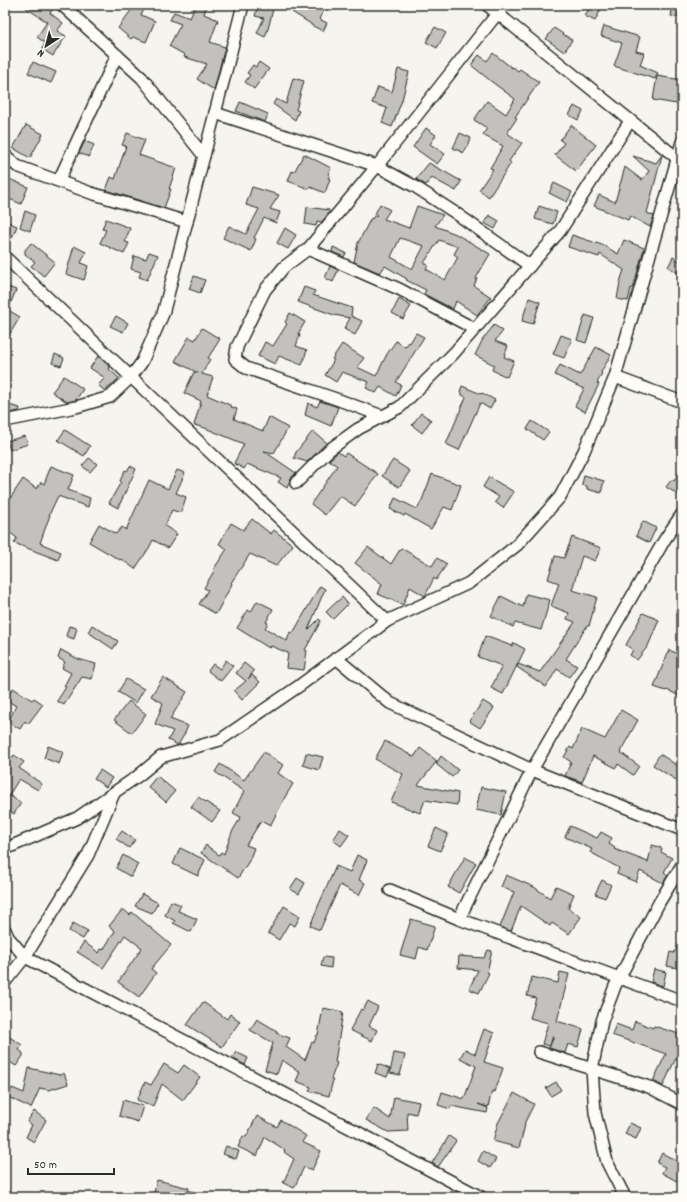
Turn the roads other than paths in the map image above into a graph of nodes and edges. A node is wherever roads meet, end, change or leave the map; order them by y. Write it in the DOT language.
graph roads {
  1 [pos="62,5"];
  2 [pos="243,5"];
  3 [pos="487,5"];
  4 [pos="500,9"];
  5 [pos="117,55"];
  6 [pos="215,113"];
  7 [pos="630,121"];
  8 [pos="682,142"];
  9 [pos="5,155"];
  10 [pos="204,156"];
  11 [pos="680,161"];
  12 [pos="377,166"];
  13 [pos="58,180"];
  14 [pos="187,222"];
  15 [pos="308,249"];
  16 [pos="5,257"];
  17 [pos="530,266"];
  18 [pos="475,329"];
  19 [pos="131,377"];
  20 [pos="616,377"];
  21 [pos="682,402"];
  22 [pos="382,416"];
  23 [pos="5,421"];
  24 [pos="296,483"];
  25 [pos="682,514"];
  26 [pos="387,621"];
  27 [pos="336,658"];
  28 [pos="532,770"];
  29 [pos="114,792"];
  30 [pos="682,830"];
  31 [pos="5,849"];
  32 [pos="682,865"];
  33 [pos="390,890"];
  34 [pos="460,919"];
  35 [pos="5,930"];
  36 [pos="25,957"];
  37 [pos="619,978"];
  38 [pos="5,982"];
  39 [pos="682,1001"];
  40 [pos="539,1052"];
  41 [pos="592,1069"];
  42 [pos="682,1104"];
  43 [pos="481,1197"];
  44 [pos="624,1197"];
  1 -- 5 [label="street"];
  2 -- 6 [label="street"];
  3 -- 4 [label="street"];
  4 -- 7 [label="street"];
  4 -- 12 [label="street"];
  5 -- 10 [label="street"];
  5 -- 13 [label="street"];
  6 -- 10 [label="street"];
  6 -- 12 [label="street"];
  7 -- 11 [label="street"];
  7 -- 17 [label="street"];
  8 -- 11 [label="street"];
  9 -- 13 [label="street"];
  10 -- 14 [label="street"];
  11 -- 20 [label="street"];
  12 -- 15 [label="street"];
  12 -- 17 [label="street"];
  13 -- 14 [label="street"];
  14 -- 19 [label="street"];
  15 -- 18 [label="street"];
  15 -- 22 [label="street"];
  16 -- 19 [label="street"];
  17 -- 18 [label="street"];
  18 -- 22 [label="street"];
  19 -- 23 [label="street"];
  19 -- 26 [label="street"];
  20 -- 21 [label="street"];
  20 -- 26 [label="street"];
  22 -- 24 [label="street"];
  25 -- 28 [label="street"];
  26 -- 27 [label="street"];
  27 -- 28 [label="street"];
  27 -- 29 [label="street"];
  28 -- 30 [label="street"];
  28 -- 34 [label="street"];
  29 -- 31 [label="street"];
  29 -- 36 [label="street"];
  32 -- 37 [label="street"];
  33 -- 34 [label="street"];
  34 -- 37 [label="street"];
  35 -- 36 [label="street"];
  36 -- 38 [label="street"];
  36 -- 43 [label="street"];
  37 -- 39 [label="street"];
  37 -- 41 [label="street"];
  40 -- 41 [label="street"];
  41 -- 42 [label="street"];
  41 -- 44 [label="street"];
}
